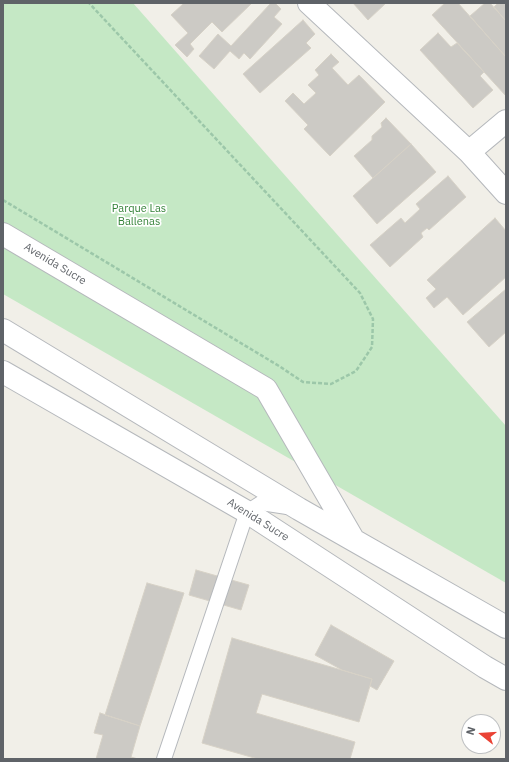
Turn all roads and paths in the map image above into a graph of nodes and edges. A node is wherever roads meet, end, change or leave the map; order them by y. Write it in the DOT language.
graph roads {
  1 [pos="89,3"];
  2 [pos="309,3"];
  3 [pos="506,121"];
  4 [pos="469,152"];
  5 [pos="506,193"];
  6 [pos="3,200"];
  7 [pos="3,234"];
  8 [pos="3,330"];
  9 [pos="3,372"];
  10 [pos="139,412"];
  11 [pos="120,439"];
  12 [pos="299,509"];
  13 [pos="247,512"];
  14 [pos="354,540"];
  15 [pos="506,627"];
  16 [pos="506,679"];
  17 [pos="164,759"];
  1 -- 6 [label="path"];
  2 -- 4 [label="street"];
  3 -- 4 [label="street"];
  4 -- 5 [label="street"];
  7 -- 14 [label="street, Avenida Sucre"];
  8 -- 10 [label="street, Avenida Sucre"];
  9 -- 11 [label="street, Avenida Sucre"];
  10 -- 11 [label="street"];
  10 -- 12 [label="street, Avenida Sucre"];
  11 -- 13 [label="street, Avenida Sucre"];
  12 -- 13 [label="lane"];
  12 -- 14 [label="street, Avenida Sucre"];
  13 -- 16 [label="street, Avenida Sucre"];
  13 -- 17 [label="lane"];
  14 -- 15 [label="street, Avenida Sucre"];
}
